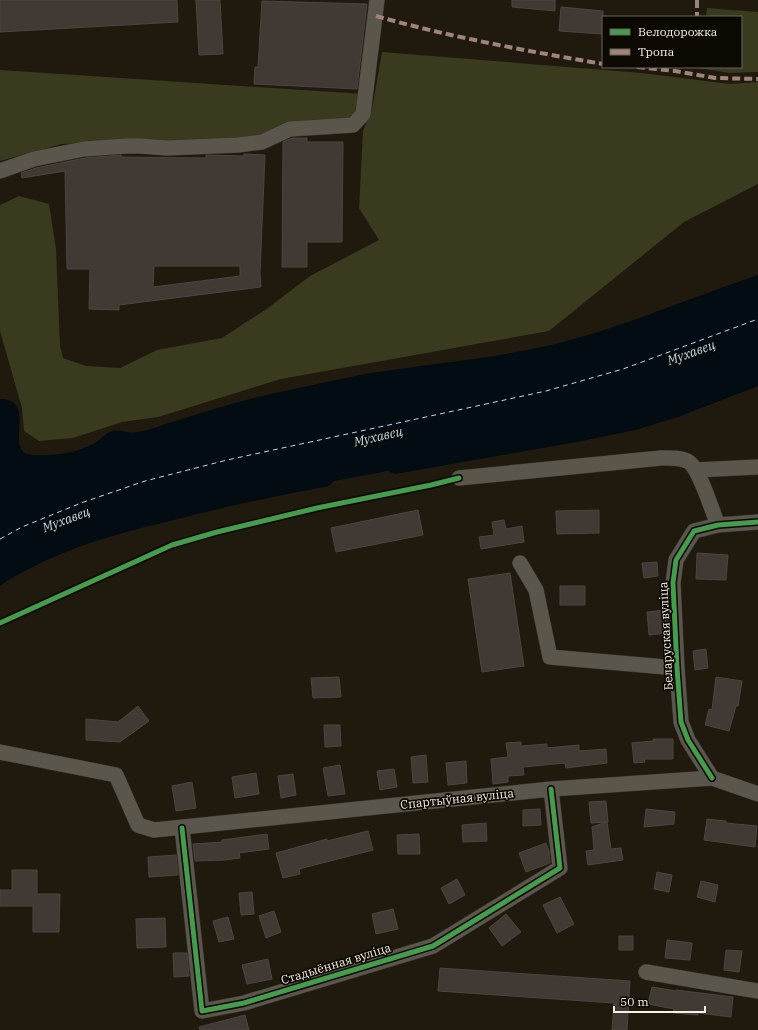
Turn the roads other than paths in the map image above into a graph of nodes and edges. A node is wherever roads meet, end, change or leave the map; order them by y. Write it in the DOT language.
graph roads {
  1 [pos="377,0"];
  2 [pos="0,171"];
  3 [pos="758,467"];
  4 [pos="696,470"];
  5 [pos="459,478"];
  6 [pos="758,522"];
  7 [pos="718,525"];
  8 [pos="520,563"];
  9 [pos="677,668"];
  10 [pos="0,752"];
  11 [pos="712,778"];
  12 [pos="551,789"];
  13 [pos="758,794"];
  14 [pos="182,828"];
  15 [pos="646,972"];
  16 [pos="758,991"];
  1 -- 2 [label="street"];
  3 -- 4 [label="street"];
  4 -- 5 [label="street"];
  4 -- 7 [label="street"];
  6 -- 7 [label="street, Беларуская вуліца"];
  7 -- 9 [label="street, Беларуская вуліца"];
  8 -- 9 [label="street"];
  9 -- 11 [label="street, Беларуская вуліца"];
  10 -- 14 [label="street, Спартыўная вуліца"];
  11 -- 12 [label="street, Спартыўная вуліца"];
  11 -- 13 [label="street, Спартыўная вуліца"];
  12 -- 14 [label="street, Спартыўная вуліца"];
  12 -- 14 [label="street, Стадыённая вуліца"];
  15 -- 16 [label="street"];
}
